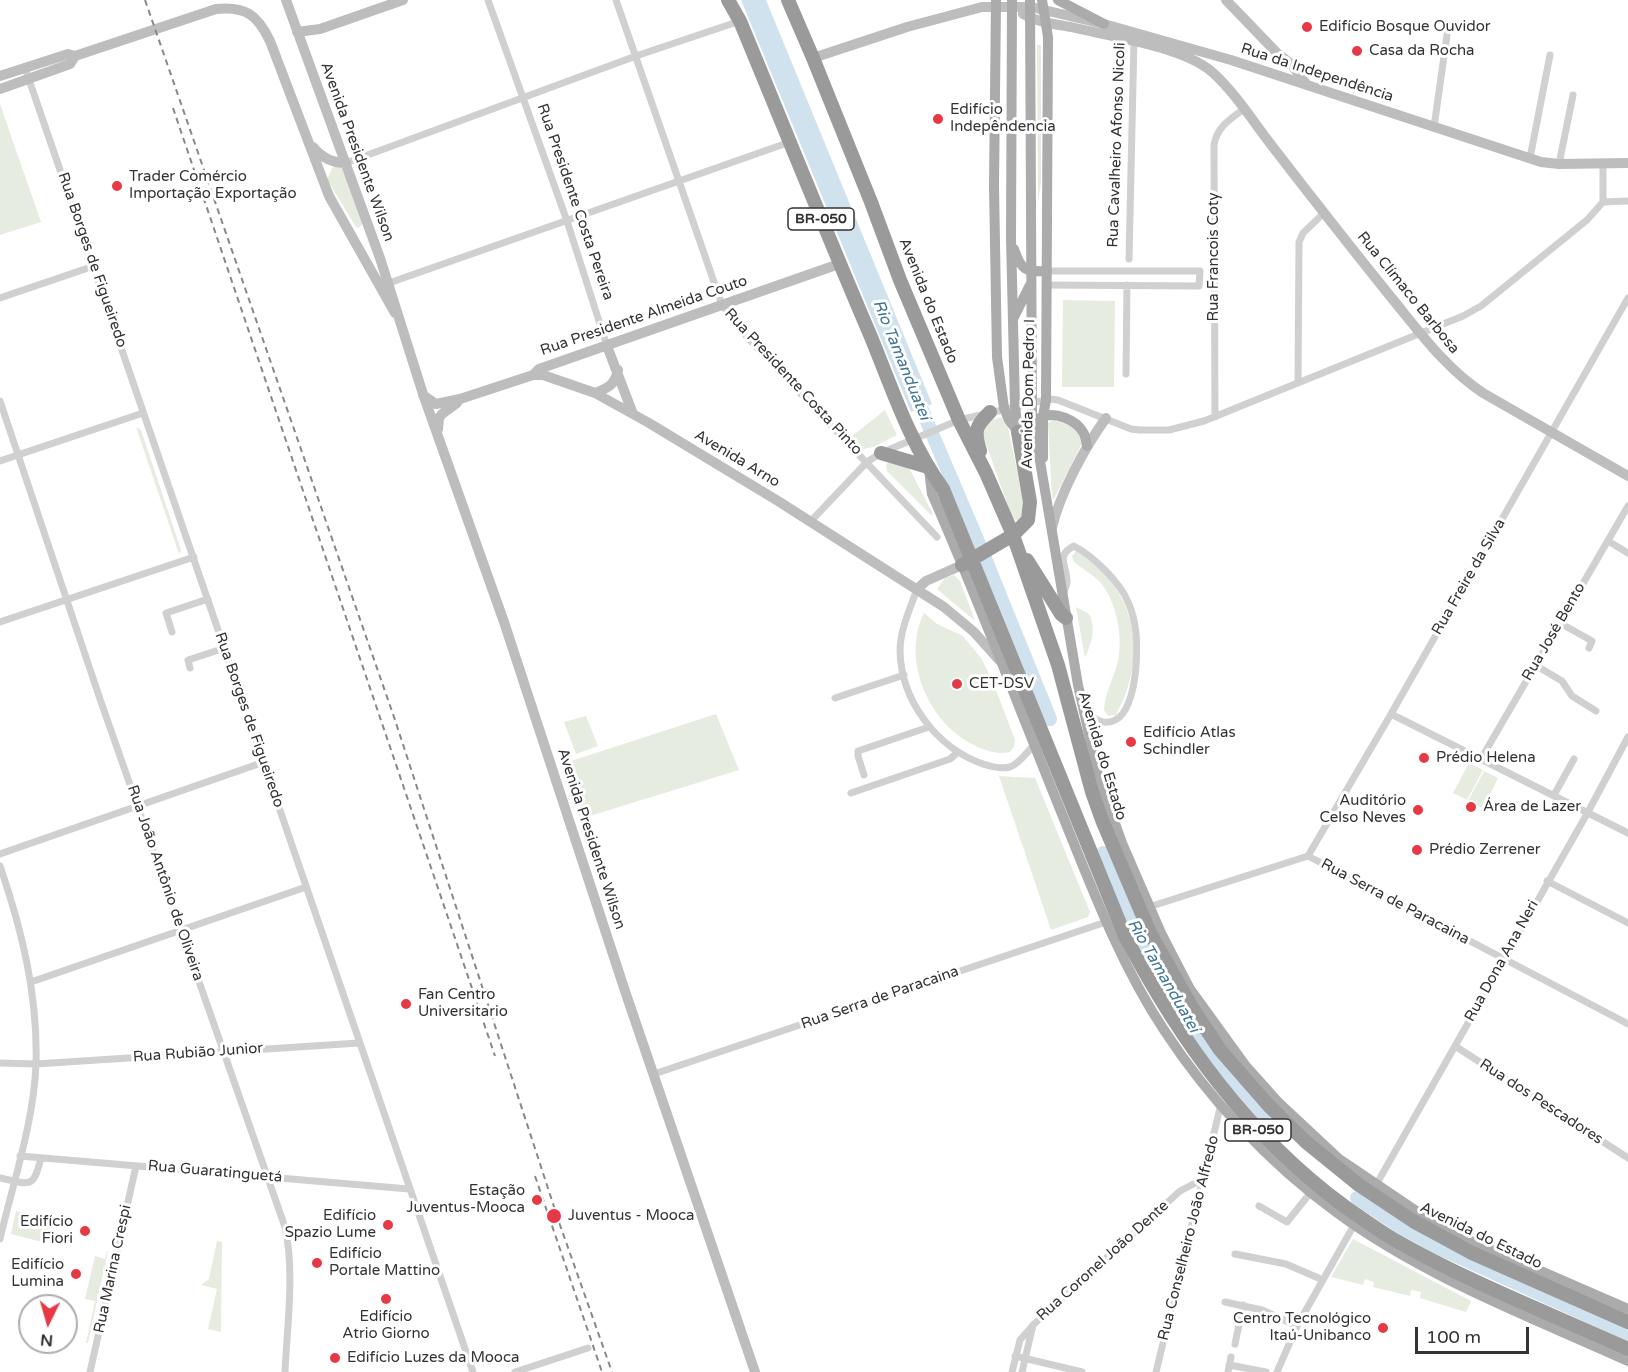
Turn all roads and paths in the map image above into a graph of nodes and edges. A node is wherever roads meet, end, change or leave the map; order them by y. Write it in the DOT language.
graph roads {
  1 [pos="286,0"];
  2 [pos="403,0"];
  3 [pos="488,0"];
  4 [pos="616,0"];
  5 [pos="728,0"];
  6 [pos="788,0"];
  7 [pos="1058,0"];
  8 [pos="1226,0"];
  9 [pos="996,3"];
  10 [pos="1012,4"];
  11 [pos="1043,5"];
  12 [pos="1030,8"];
  13 [pos="740,21"];
  14 [pos="1045,22"];
  15 [pos="1104,24"];
  16 [pos="1448,28"];
  17 [pos="320,29"];
  18 [pos="297,32"];
  19 [pos="1135,37"];
  20 [pos="302,43"];
  21 [pos="1277,53"];
  22 [pos="1550,55"];
  23 [pos="75,56"];
  24 [pos="636,56"];
  25 [pos="813,58"];
  26 [pos="1231,60"];
  27 [pos="25,68"];
  28 [pos="1214,73"];
  29 [pos="1275,75"];
  30 [pos="0,76"];
  31 [pos="29,79"];
  32 [pos="1307,86"];
  33 [pos="0,89"];
  34 [pos="1573,95"];
  35 [pos="523,97"];
  36 [pos="1244,109"];
  37 [pos="1434,127"];
  38 [pos="790,142"];
  39 [pos="310,145"];
  40 [pos="1530,158"];
  41 [pos="332,162"];
  42 [pos="346,163"];
  43 [pos="1628,163"];
  44 [pos="1559,164"];
  45 [pos="1604,164"];
  46 [pos="320,177"];
  47 [pos="678,180"];
  48 [pos="994,186"];
  49 [pos="1047,186"];
  50 [pos="1628,201"];
  51 [pos="1603,202"];
  52 [pos="1011,213"];
  53 [pos="1324,213"];
  54 [pos="567,221"];
  55 [pos="1030,222"];
  56 [pos="1011,237"];
  57 [pos="1128,259"];
  58 [pos="839,264"];
  59 [pos="94,266"];
  60 [pos="1047,271"];
  61 [pos="1114,271"];
  62 [pos="1146,271"];
  63 [pos="1030,272"];
  64 [pos="388,283"];
  65 [pos="1030,285"];
  66 [pos="1047,285"];
  67 [pos="1115,285"];
  68 [pos="1127,285"];
  69 [pos="1146,286"];
  70 [pos="0,298"];
  71 [pos="1628,298"];
  72 [pos="722,305"];
  73 [pos="397,315"];
  74 [pos="1012,320"];
  75 [pos="1420,333"];
  76 [pos="607,346"];
  77 [pos="618,370"];
  78 [pos="1126,374"];
  79 [pos="532,375"];
  80 [pos="1298,383"];
  81 [pos="595,393"];
  82 [pos="423,394"];
  83 [pos="460,399"];
  84 [pos="1046,400"];
  85 [pos="0,401"];
  86 [pos="1031,403"];
  87 [pos="1003,409"];
  88 [pos="143,413"];
  89 [pos="633,414"];
  90 [pos="1044,416"];
  91 [pos="1215,417"];
  92 [pos="1106,418"];
  93 [pos="956,421"];
  94 [pos="1033,423"];
  95 [pos="437,432"];
  96 [pos="1018,432"];
  97 [pos="1551,433"];
  98 [pos="917,437"];
  99 [pos="1089,442"];
  100 [pos="881,453"];
  101 [pos="18,455"];
  102 [pos="0,461"];
  103 [pos="867,462"];
  104 [pos="928,468"];
  105 [pos="986,473"];
  106 [pos="1628,476"];
  107 [pos="1042,484"];
  108 [pos="1628,506"];
  109 [pos="811,521"];
  110 [pos="1051,532"];
  111 [pos="1012,535"];
  112 [pos="937,537"];
  113 [pos="1608,541"];
  114 [pos="1628,553"];
  115 [pos="1019,554"];
  116 [pos="194,557"];
  117 [pos="967,562"];
  118 [pos="917,589"];
  119 [pos="1063,595"];
  120 [pos="208,599"];
  121 [pos="66,600"];
  122 [pos="1066,618"];
  123 [pos="0,622"];
  124 [pos="1560,623"];
  125 [pos="172,632"];
  126 [pos="225,648"];
  127 [pos="1589,648"];
  128 [pos="1001,663"];
  129 [pos="1535,665"];
  130 [pos="190,668"];
  131 [pos="904,675"];
  132 [pos="836,698"];
  133 [pos="1084,710"];
  134 [pos="1596,711"];
  135 [pos="1391,714"];
  136 [pos="929,727"];
  137 [pos="1628,737"];
  138 [pos="1034,745"];
  139 [pos="957,752"];
  140 [pos="1481,759"];
  141 [pos="1574,759"];
  142 [pos="264,762"];
  143 [pos="864,775"];
  144 [pos="851,793"];
  145 [pos="1554,795"];
  146 [pos="138,807"];
  147 [pos="1588,812"];
  148 [pos="1628,833"];
  149 [pos="0,854"];
  150 [pos="1308,856"];
  151 [pos="0,866"];
  152 [pos="1547,881"];
  153 [pos="306,887"];
  154 [pos="1149,907"];
  155 [pos="1106,922"];
  156 [pos="1628,923"];
  157 [pos="181,931"];
  158 [pos="1504,959"];
  159 [pos="31,982"];
  160 [pos="1628,1024"];
  161 [pos="359,1042"];
  162 [pos="1455,1046"];
  163 [pos="224,1052"];
  164 [pos="0,1063"];
  165 [pos="36,1064"];
  166 [pos="654,1074"];
  167 [pos="1221,1104"];
  168 [pos="20,1156"];
  169 [pos="41,1158"];
  170 [pos="1628,1158"];
  171 [pos="136,1166"];
  172 [pos="267,1177"];
  173 [pos="0,1178"];
  174 [pos="1203,1179"];
  175 [pos="14,1181"];
  176 [pos="1376,1185"];
  177 [pos="409,1189"];
  178 [pos="1311,1192"];
  179 [pos="1259,1206"];
  180 [pos="1354,1225"];
  181 [pos="0,1239"];
  182 [pos="1235,1254"];
  183 [pos="1323,1280"];
  184 [pos="1225,1302"];
  185 [pos="1243,1305"];
  186 [pos="1628,1309"];
  187 [pos="1628,1322"];
  188 [pos="1034,1324"];
  189 [pos="1297,1326"];
  190 [pos="1235,1344"];
  191 [pos="588,1348"];
  192 [pos="1628,1349"];
  193 [pos="1015,1356"];
  194 [pos="1025,1359"];
  195 [pos="1628,1361"];
  196 [pos="1229,1364"];
  197 [pos="90,1372"];
  198 [pos="285,1372"];
  199 [pos="473,1372"];
  200 [pos="515,1372"];
  201 [pos="755,1372"];
  202 [pos="1012,1372"];
  203 [pos="1022,1372"];
  204 [pos="1082,1372"];
  205 [pos="1156,1372"];
  206 [pos="1266,1372"];
  207 [pos="1277,1372"];
  1 -- 18 [label="main road, Avenida Presidente Wilson"];
  2 -- 17 [label="main road"];
  3 -- 35 [label="street, Rua Presidente Costa Pereira"];
  4 -- 24 [label="street, Rua Presidente Costa Pinto"];
  5 -- 13 [label="highway, BR-050"];
  6 -- 25 [label="highway, Avenida do Estado / BR-050"];
  7 -- 15 [label="main road"];
  8 -- 21 [label="main road"];
  9 -- 10 [label="main road"];
  9 -- 25 [label="main road"];
  9 -- 48 [label="main road, Avenida Dom Pedro I"];
  10 -- 12 [label="main road"];
  10 -- 52 [label="main road, Avenida Dom Pedro I"];
  11 -- 12 [label="main road, Rua da Independência"];
  11 -- 14 [label="main road, Avenida Dom Pedro I"];
  11 -- 15 [label="main road, Rua da Independência"];
  12 -- 14 [label="main road, Rua da Independência"];
  12 -- 55 [label="main road, Avenida Dom Pedro I"];
  13 -- 24 [label="street"];
  13 -- 38 [label="highway, BR-050"];
  14 -- 19 [label="main road, Rua da Independência"];
  14 -- 49 [label="main road, Avenida Dom Pedro I"];
  15 -- 19 [label="main road, Rua da Independência"];
  16 -- 37 [label="street"];
  17 -- 18 [label="main road"];
  17 -- 20 [label="main road"];
  18 -- 20 [label="main road, Avenida Presidente Wilson"];
  19 -- 26 [label="main road, Rua da Independência"];
  19 -- 28 [label="main road, Rua da Independência"];
  19 -- 57 [label="street, Rua Cavalheiro Afonso Nicoli"];
  20 -- 42 [label="main road, Avenida Presidente Wilson"];
  21 -- 29 [label="main road"];
  21 -- 32 [label="main road"];
  22 -- 40 [label="street"];
  23 -- 27 [label="main road"];
  23 -- 31 [label="main road"];
  23 -- 39 [label="main road, Avenida Presidente Wilson"];
  24 -- 35 [label="street"];
  24 -- 47 [label="street, Rua Presidente Costa Pinto"];
  25 -- 93 [label="highway, Avenida do Estado / BR-050"];
  26 -- 28 [label="main road"];
  26 -- 29 [label="main road, Rua da Independência"];
  27 -- 30 [label="main road"];
  27 -- 31 [label="street, Rua Borges de Figueiredo"];
  28 -- 36 [label="main road, Rua Clímaco Barbosa"];
  29 -- 32 [label="main road, Rua da Independência"];
  31 -- 33 [label="main road"];
  31 -- 59 [label="street, Rua Borges de Figueiredo"];
  32 -- 37 [label="main road, Rua da Independência"];
  34 -- 44 [label="street"];
  35 -- 42 [label="street"];
  35 -- 54 [label="street, Rua Presidente Costa Pereira"];
  36 -- 53 [label="main road, Rua Clímaco Barbosa"];
  36 -- 91 [label="street, Rua Francois Coty"];
  37 -- 40 [label="main road, Rua da Independência"];
  38 -- 47 [label="street"];
  38 -- 58 [label="highway, BR-050"];
  39 -- 41 [label="main road"];
  39 -- 46 [label="main road, Avenida Presidente Wilson"];
  40 -- 44 [label="main road, Rua da Independência"];
  41 -- 42 [label="main road"];
  41 -- 46 [label="main road"];
  42 -- 64 [label="main road, Avenida Presidente Wilson"];
  43 -- 45 [label="main road, Rua da Independência"];
  44 -- 45 [label="main road, Rua da Independência"];
  45 -- 51 [label="street"];
  46 -- 73 [label="main road, Avenida Presidente Wilson"];
  47 -- 54 [label="street"];
  47 -- 72 [label="street, Rua Presidente Costa Pinto"];
  48 -- 52 [label="main road"];
  48 -- 87 [label="main road, Avenida Dom Pedro I"];
  49 -- 55 [label="main road"];
  49 -- 60 [label="main road, Avenida Dom Pedro I"];
  50 -- 51 [label="street"];
  51 -- 75 [label="street"];
  52 -- 56 [label="main road, Avenida Dom Pedro I"];
  53 -- 75 [label="main road, Rua Clímaco Barbosa"];
  53 -- 80 [label="street"];
  54 -- 64 [label="street"];
  54 -- 76 [label="street, Rua Presidente Costa Pereira"];
  55 -- 63 [label="main road, Avenida Dom Pedro I"];
  56 -- 63 [label="main road"];
  56 -- 74 [label="main road, Avenida Dom Pedro I"];
  58 -- 72 [label="main road, Rua Presidente Almeida Couto"];
  58 -- 98 [label="highway, BR-050"];
  59 -- 70 [label="street"];
  59 -- 88 [label="street, Rua Borges de Figueiredo"];
  60 -- 61 [label="street"];
  60 -- 63 [label="main road"];
  60 -- 66 [label="main road, Avenida Dom Pedro I"];
  61 -- 62 [label="street"];
  61 -- 67 [label="street"];
  62 -- 69 [label="street"];
  62 -- 69 [label="street"];
  63 -- 65 [label="main road, Avenida Dom Pedro I"];
  64 -- 73 [label="main road, Avenida Presidente Wilson"];
  65 -- 66 [label="main road"];
  65 -- 74 [label="main road"];
  65 -- 86 [label="main road, Avenida Dom Pedro I"];
  66 -- 67 [label="street"];
  66 -- 84 [label="main road, Avenida Dom Pedro I"];
  67 -- 68 [label="street"];
  68 -- 69 [label="street"];
  68 -- 78 [label="street"];
  71 -- 97 [label="street, Rua Freire da Silva"];
  72 -- 76 [label="main road, Rua Presidente Almeida Couto"];
  72 -- 103 [label="street, Rua Presidente Costa Pinto"];
  73 -- 82 [label="main road, Avenida Presidente Wilson"];
  74 -- 87 [label="main road, Avenida Dom Pedro I"];
  75 -- 80 [label="street"];
  75 -- 97 [label="main road, Rua Clímaco Barbosa"];
  76 -- 77 [label="main road, Rua Presidente Costa Pereira"];
  76 -- 79 [label="main road, Rua Presidente Almeida Couto"];
  77 -- 81 [label="main road"];
  77 -- 89 [label="main road, Rua Presidente Costa Pereira"];
  79 -- 81 [label="main road, Avenida Arno"];
  79 -- 83 [label="main road, Rua Presidente Almeida Couto"];
  80 -- 91 [label="street"];
  81 -- 89 [label="main road, Avenida Arno"];
  82 -- 83 [label="main road, Rua Presidente Almeida Couto"];
  82 -- 95 [label="main road, Avenida Presidente Wilson"];
  83 -- 95 [label="main road, Rua Presidente Almeida Couto"];
  84 -- 86 [label="street"];
  84 -- 90 [label="main road, Avenida Dom Pedro I"];
  84 -- 92 [label="street"];
  85 -- 101 [label="street, Rua João Antônio de Oliveira"];
  86 -- 87 [label="street"];
  86 -- 94 [label="main road, Avenida Dom Pedro I"];
  87 -- 93 [label="street"];
  87 -- 96 [label="main road, Avenida Dom Pedro I"];
  87 -- 105 [label="highway"];
  88 -- 101 [label="street"];
  88 -- 116 [label="street, Rua Borges de Figueiredo"];
  89 -- 109 [label="main road, Avenida Arno"];
  90 -- 94 [label="main road"];
  90 -- 99 [label="main road"];
  90 -- 107 [label="main road, Avenida Dom Pedro I"];
  91 -- 92 [label="street"];
  92 -- 99 [label="main road"];
  93 -- 98 [label="street"];
  93 -- 105 [label="highway, Avenida do Estado / BR-050"];
  94 -- 96 [label="main road"];
  94 -- 107 [label="main road, Avenida Dom Pedro I"];
  95 -- 166 [label="main road, Avenida Presidente Wilson"];
  96 -- 111 [label="highway"];
  97 -- 106 [label="main road, Rua Clímaco Barbosa"];
  97 -- 135 [label="street, Rua Freire da Silva"];
  98 -- 100 [label="street"];
  98 -- 104 [label="highway, BR-050"];
  99 -- 110 [label="main road"];
  100 -- 103 [label="street"];
  100 -- 104 [label="highway"];
  101 -- 102 [label="street"];
  101 -- 121 [label="street, Rua João Antônio de Oliveira"];
  103 -- 109 [label="street"];
  103 -- 112 [label="street, Rua Presidente Costa Pinto"];
  104 -- 117 [label="highway, BR-050"];
  105 -- 111 [label="highway, Avenida do Estado / BR-050"];
  107 -- 110 [label="main road, Avenida do Estado"];
  108 -- 113 [label="street, Rua José Bento"];
  109 -- 118 [label="main road, Avenida Arno"];
  110 -- 119 [label="main road, Avenida do Estado"];
  111 -- 115 [label="highway, Avenida do Estado / BR-050"];
  111 -- 117 [label="highway"];
  113 -- 114 [label="street"];
  113 -- 124 [label="street, Rua José Bento"];
  115 -- 122 [label="highway"];
  115 -- 187 [label="highway, Avenida do Estado / BR-050"];
  116 -- 120 [label="street, Rua Borges de Figueiredo"];
  116 -- 121 [label="street"];
  117 -- 118 [label="main road"];
  117 -- 128 [label="main road"];
  117 -- 192 [label="highway, BR-050"];
  118 -- 128 [label="main road, Avenida Arno"];
  118 -- 131 [label="street"];
  119 -- 122 [label="main road, Avenida do Estado"];
  119 -- 133 [label="street"];
  120 -- 125 [label="street"];
  120 -- 126 [label="street, Rua Borges de Figueiredo"];
  121 -- 123 [label="street"];
  121 -- 146 [label="street, Rua João Antônio de Oliveira"];
  122 -- 133 [label="main road, Avenida do Estado"];
  124 -- 127 [label="street"];
  124 -- 129 [label="street, Rua José Bento"];
  126 -- 130 [label="street"];
  126 -- 142 [label="street, Rua Borges de Figueiredo"];
  128 -- 138 [label="main road"];
  129 -- 134 [label="street"];
  129 -- 140 [label="street, Rua José Bento"];
  131 -- 132 [label="street"];
  131 -- 136 [label="street"];
  133 -- 154 [label="main road, Avenida do Estado"];
  135 -- 140 [label="street"];
  135 -- 150 [label="street, Rua Freire da Silva"];
  136 -- 139 [label="street"];
  136 -- 143 [label="street"];
  137 -- 147 [label="street, Rua Dona Ana Neri"];
  138 -- 139 [label="street"];
  138 -- 155 [label="main road"];
  139 -- 144 [label="street"];
  140 -- 145 [label="street"];
  141 -- 145 [label="street"];
  142 -- 146 [label="street"];
  142 -- 153 [label="street, Rua Borges de Figueiredo"];
  145 -- 147 [label="street"];
  146 -- 149 [label="street"];
  146 -- 157 [label="street, Rua João Antônio de Oliveira"];
  147 -- 148 [label="street"];
  147 -- 152 [label="street, Rua Dona Ana Neri"];
  150 -- 154 [label="street, Rua Serra de Paracaina"];
  150 -- 158 [label="street, Rua Serra de Paracaina"];
  151 -- 159 [label="street"];
  152 -- 156 [label="street"];
  152 -- 158 [label="street, Rua Dona Ana Neri"];
  153 -- 157 [label="street"];
  153 -- 161 [label="street, Rua Borges de Figueiredo"];
  154 -- 176 [label="main road, Avenida do Estado"];
  155 -- 166 [label="street, Rua Serra de Paracaina"];
  155 -- 167 [label="main road"];
  157 -- 159 [label="street"];
  157 -- 163 [label="street, Rua João Antônio de Oliveira"];
  158 -- 160 [label="street, Rua Serra de Paracaina"];
  158 -- 162 [label="street, Rua Dona Ana Neri"];
  159 -- 165 [label="street"];
  161 -- 163 [label="street, Rua Rubião Junior"];
  161 -- 177 [label="street, Rua Borges de Figueiredo"];
  162 -- 170 [label="street, Rua dos Pescadores"];
  162 -- 176 [label="street, Rua Dona Ana Neri"];
  163 -- 165 [label="street, Rua Rubião Junior"];
  163 -- 172 [label="street, Rua João Antônio de Oliveira"];
  164 -- 165 [label="street, Rua Rubião Junior"];
  165 -- 168 [label="street"];
  166 -- 201 [label="main road, Avenida Presidente Wilson"];
  167 -- 174 [label="street, Rua Conselheiro João Alfredo"];
  167 -- 178 [label="main road"];
  168 -- 169 [label="street, Rua Guaratinguetá"];
  168 -- 175 [label="street"];
  169 -- 171 [label="street, Rua Guaratinguetá"];
  169 -- 175 [label="street"];
  171 -- 172 [label="street, Rua Guaratinguetá"];
  171 -- 197 [label="street, Rua Marina Crespi"];
  172 -- 177 [label="street, Rua Guaratinguetá"];
  172 -- 198 [label="street, Rua João Antônio de Oliveira"];
  173 -- 175 [label="street"];
  174 -- 188 [label="street, Rua Coronel João Dente"];
  174 -- 205 [label="street, Rua Conselheiro João Alfredo"];
  175 -- 181 [label="street"];
  176 -- 186 [label="main road, Avenida do Estado"];
  177 -- 199 [label="street, Rua Borges de Figueiredo"];
  178 -- 179 [label="street"];
  178 -- 180 [label="main road"];
  180 -- 183 [label="street"];
  180 -- 195 [label="main road"];
  182 -- 183 [label="street"];
  183 -- 189 [label="street"];
  184 -- 185 [label="street"];
  185 -- 189 [label="street"];
  185 -- 190 [label="street"];
  188 -- 193 [label="street, Rua Coronel João Dente"];
  188 -- 194 [label="street, Rua Coronel João Dente"];
  189 -- 207 [label="street"];
  191 -- 200 [label="street"];
  193 -- 194 [label="street"];
  193 -- 202 [label="street, Rua Coronel João Dente"];
  194 -- 203 [label="street, Rua Coronel João Dente"];
  194 -- 204 [label="street"];
  196 -- 206 [label="street"];
}
